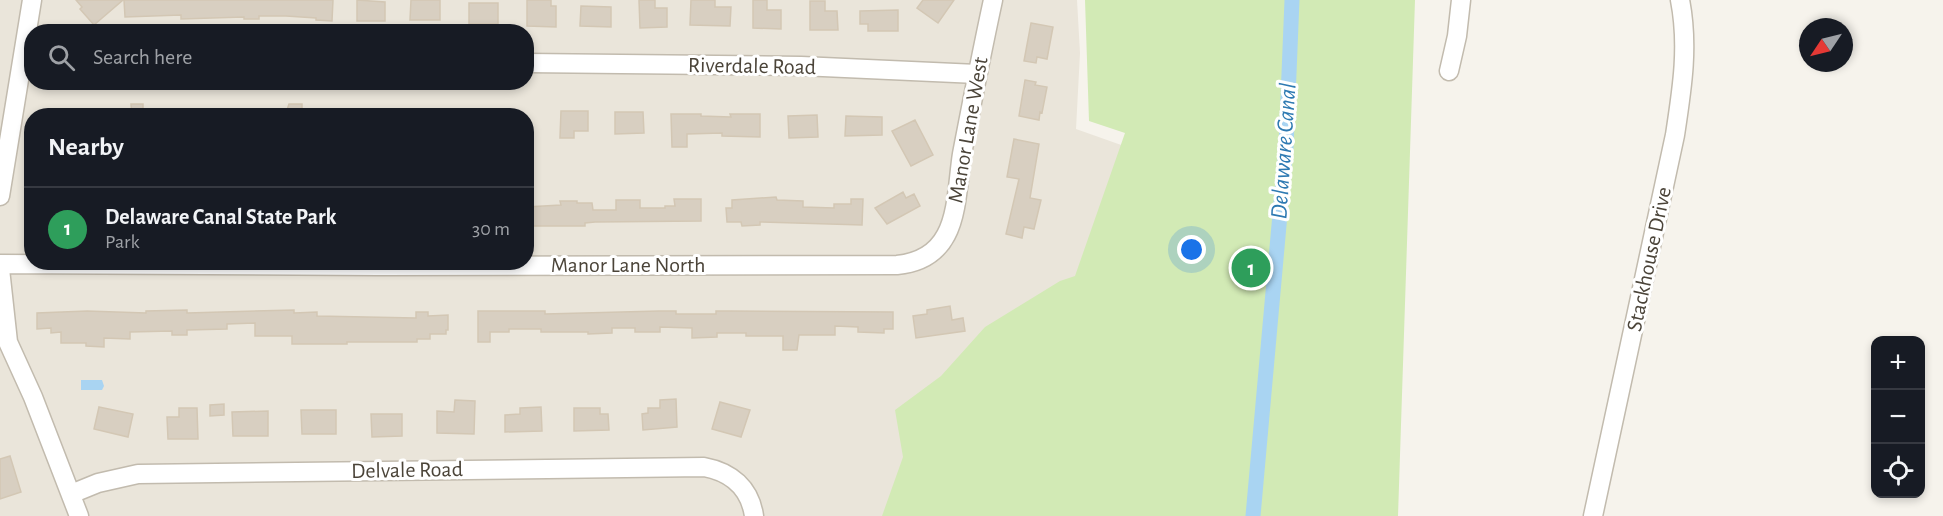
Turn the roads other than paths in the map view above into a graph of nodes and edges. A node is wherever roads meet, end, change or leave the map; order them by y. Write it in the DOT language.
graph roads {
  1 [pos="32,0"];
  2 [pos="993,0"];
  3 [pos="1461,0"];
  4 [pos="1680,0"];
  5 [pos="30,24"];
  6 [pos="534,63"];
  7 [pos="24,71"];
  8 [pos="1449,71"];
  9 [pos="977,74"];
  10 [pos="0,196"];
  11 [pos="930,254"];
  12 [pos="0,264"];
  13 [pos="24,264"];
  14 [pos="534,266"];
  15 [pos="0,269"];
  16 [pos="71,494"];
  17 [pos="80,516"];
  18 [pos="754,516"];
  19 [pos="1593,516"];
  1 -- 5 [label="street"];
  2 -- 9 [label="street, Manor Lane West"];
  3 -- 8 [label="street"];
  4 -- 19 [label="street, Stackhouse Drive"];
  6 -- 9 [label="street, Riverdale Road"];
  7 -- 10 [label="street"];
  9 -- 11 [label="street, Manor Lane West"];
  11 -- 14 [label="street, Manor Lane North"];
  12 -- 13 [label="street, Manor Lane North"];
  15 -- 16 [label="street"];
  16 -- 17 [label="street"];
  16 -- 18 [label="street, Delvale Road"];
}
